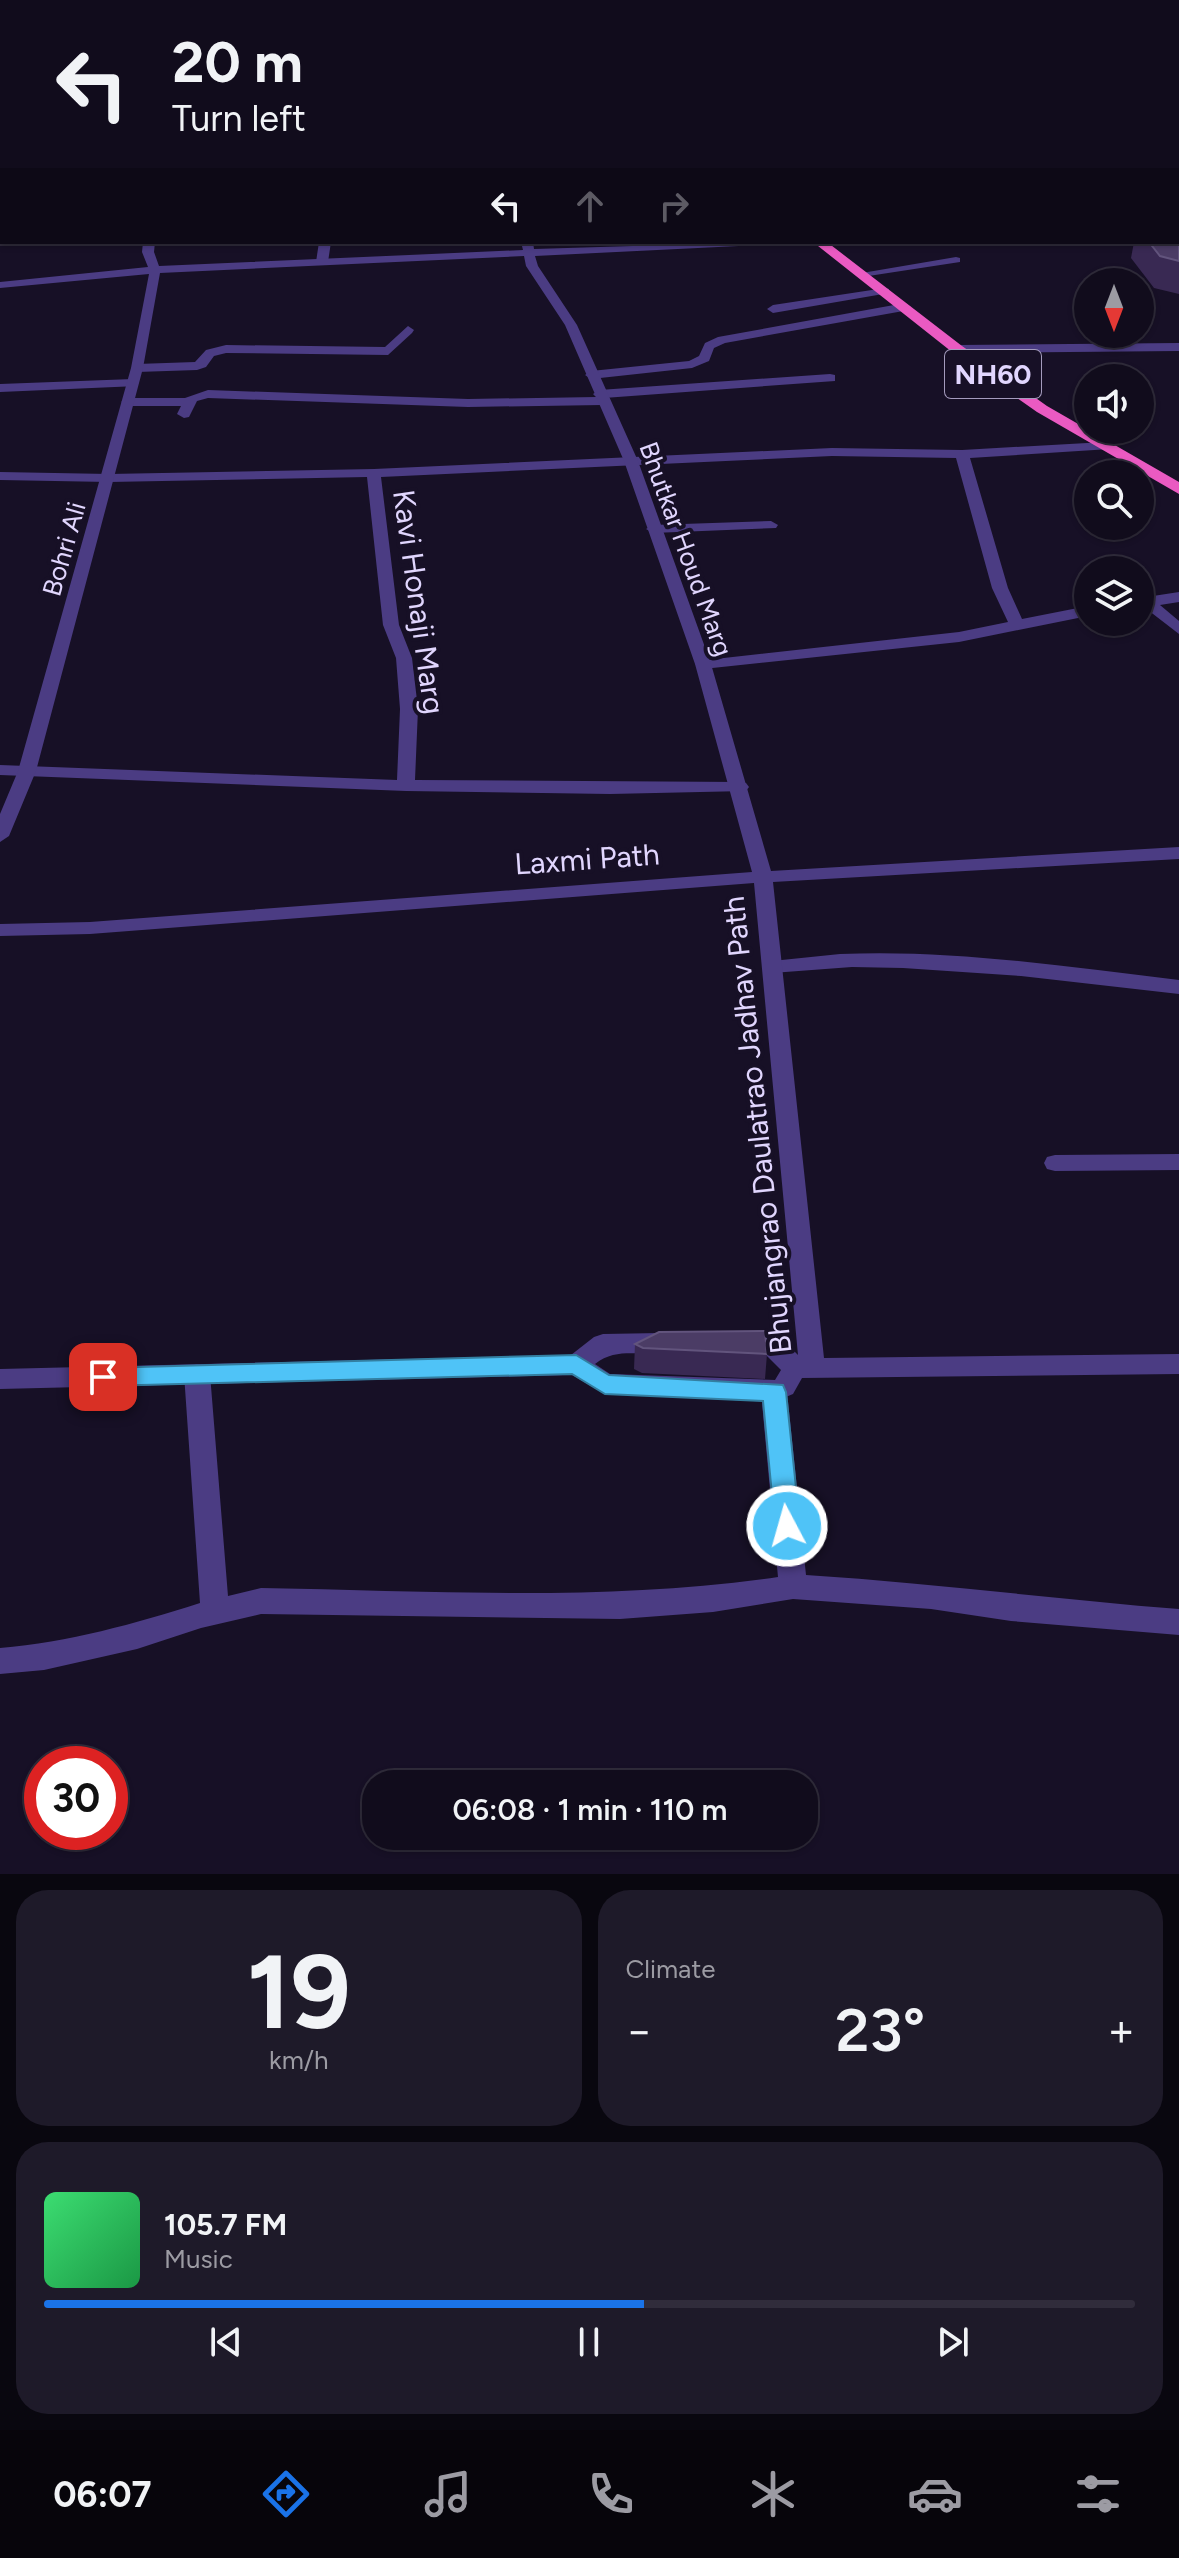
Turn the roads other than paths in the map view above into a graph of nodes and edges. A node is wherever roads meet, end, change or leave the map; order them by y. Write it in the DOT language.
graph roads {
  1 [pos="149,244"];
  2 [pos="325,244"];
  3 [pos="667,244"];
  4 [pos="822,244"];
  5 [pos="528,247"];
  6 [pos="956,260"];
  7 [pos="322,262"];
  8 [pos="155,270"];
  9 [pos="862,274"];
  10 [pos="0,285"];
  11 [pos="885,291"];
  12 [pos="905,307"];
  13 [pos="773,309"];
  14 [pos="408,330"];
  15 [pos="1179,347"];
  16 [pos="957,349"];
  17 [pos="591,375"];
  18 [pos="135,376"];
  19 [pos="830,378"];
  20 [pos="0,388"];
  21 [pos="600,397"];
  22 [pos="128,402"];
  23 [pos="1105,446"];
  24 [pos="962,454"];
  25 [pos="631,461"];
  26 [pos="374,473"];
  27 [pos="0,476"];
  28 [pos="109,478"];
  29 [pos="1179,489"];
  30 [pos="771,525"];
  31 [pos="653,529"];
  32 [pos="1179,597"];
  33 [pos="1154,601"];
  34 [pos="1154,610"];
  35 [pos="1074,614"];
  36 [pos="1018,627"];
  37 [pos="1179,629"];
  38 [pos="703,664"];
  39 [pos="0,770"];
  40 [pos="27,771"];
  41 [pos="406,786"];
  42 [pos="740,787"];
  43 [pos="0,836"];
  44 [pos="1179,853"];
  45 [pos="763,877"];
  46 [pos="0,930"];
  47 [pos="772,967"];
  48 [pos="1179,987"];
  49 [pos="1179,1162"];
  50 [pos="1055,1163"];
  51 [pos="679,1343"];
  52 [pos="709,1343"];
  53 [pos="1179,1364"];
  54 [pos="576,1365"];
  55 [pos="804,1367"];
  56 [pos="197,1374"];
  57 [pos="0,1379"];
  58 [pos="774,1392"];
  59 [pos="793,1587"];
  60 [pos="215,1612"];
  61 [pos="1179,1622"];
  62 [pos="0,1661"];
  1 -- 8 [label="street"];
  2 -- 7 [label="street"];
  3 -- 5 [label="street"];
  4 -- 9 [label="highway, NH60"];
  5 -- 7 [label="street"];
  5 -- 17 [label="street, Bhutkar Houd Marg"];
  6 -- 9 [label="street"];
  7 -- 8 [label="street"];
  8 -- 10 [label="street"];
  8 -- 18 [label="street, Bohri Ali"];
  9 -- 11 [label="highway, NH60"];
  11 -- 12 [label="highway, NH60"];
  11 -- 13 [label="street"];
  12 -- 16 [label="highway, NH60"];
  12 -- 17 [label="street"];
  14 -- 18 [label="street"];
  15 -- 16 [label="street"];
  16 -- 23 [label="highway, NH60"];
  17 -- 21 [label="street, Bhutkar Houd Marg"];
  18 -- 20 [label="street"];
  18 -- 22 [label="street, Bohri Ali"];
  19 -- 21 [label="street"];
  21 -- 22 [label="street"];
  21 -- 25 [label="street, Bhutkar Houd Marg"];
  22 -- 28 [label="street, Bohri Ali"];
  23 -- 24 [label="street"];
  23 -- 29 [label="highway, NH60"];
  24 -- 25 [label="street"];
  24 -- 36 [label="street"];
  25 -- 26 [label="street"];
  25 -- 31 [label="street, Bhutkar Houd Marg"];
  26 -- 28 [label="street"];
  26 -- 41 [label="street, Kavi Honaji Marg"];
  27 -- 28 [label="street"];
  28 -- 40 [label="street, Bohri Ali"];
  30 -- 31 [label="street"];
  31 -- 38 [label="street, Bhutkar Houd Marg"];
  32 -- 33 [label="street"];
  34 -- 37 [label="street"];
  35 -- 36 [label="street"];
  36 -- 38 [label="street"];
  38 -- 42 [label="street, Bhutkar Houd Marg"];
  39 -- 40 [label="street"];
  40 -- 41 [label="street"];
  40 -- 43 [label="street, Bohri Ali"];
  41 -- 42 [label="street"];
  42 -- 45 [label="street, Bhutkar Houd Marg"];
  44 -- 45 [label="street, Laxmi Path"];
  45 -- 46 [label="street, Laxmi Path"];
  45 -- 47 [label="street, Bhujangrao Daulatrao Jadhav Path"];
  47 -- 48 [label="street"];
  47 -- 55 [label="street, Bhujangrao Daulatrao Jadhav Path"];
  49 -- 50 [label="street"];
  51 -- 54 [label="street"];
  52 -- 55 [label="street"];
  53 -- 55 [label="street"];
  54 -- 56 [label="street"];
  54 -- 58 [label="street"];
  55 -- 58 [label="street"];
  56 -- 57 [label="street"];
  56 -- 60 [label="street"];
  58 -- 59 [label="street"];
  59 -- 60 [label="street"];
  59 -- 61 [label="street"];
  60 -- 62 [label="street"];
}
